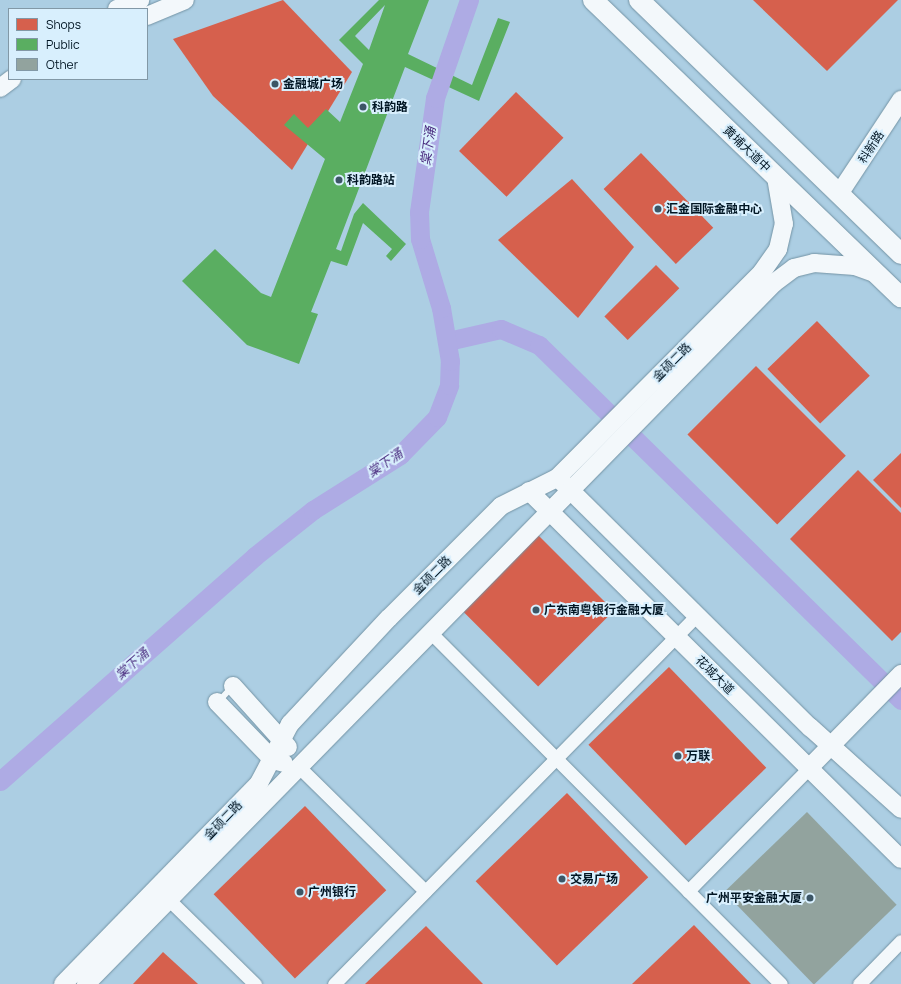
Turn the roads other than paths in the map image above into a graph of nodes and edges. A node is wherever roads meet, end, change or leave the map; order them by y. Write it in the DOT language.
graph roads {
  1 [pos="140,0"];
  2 [pos="185,0"];
  3 [pos="593,0"];
  4 [pos="639,0"];
  5 [pos="120,8"];
  6 [pos="148,16"];
  7 [pos="666,27"];
  8 [pos="644,50"];
  9 [pos="11,80"];
  10 [pos="0,88"];
  11 [pos="740,99"];
  12 [pos="901,100"];
  13 [pos="718,122"];
  14 [pos="776,177"];
  15 [pos="839,194"];
  16 [pos="901,254"];
  17 [pos="878,275"];
  18 [pos="901,297"];
  19 [pos="631,415"];
  20 [pos="614,433"];
  21 [pos="557,478"];
  22 [pos="528,490"];
  23 [pos="570,490"];
  24 [pos="550,512"];
  25 [pos="697,615"];
  26 [pos="432,634"];
  27 [pos="676,636"];
  28 [pos="899,676"];
  29 [pos="233,686"];
  30 [pos="217,702"];
  31 [pos="283,738"];
  32 [pos="830,746"];
  33 [pos="556,758"];
  34 [pos="273,760"];
  35 [pos="299,767"];
  36 [pos="809,768"];
  37 [pos="901,809"];
  38 [pos="901,859"];
  39 [pos="425,891"];
  40 [pos="688,891"];
  41 [pos="163,894"];
  42 [pos="901,941"];
  43 [pos="63,984"];
  44 [pos="86,984"];
  45 [pos="255,984"];
  46 [pos="334,984"];
  47 [pos="781,984"];
  48 [pos="859,984"];
  1 -- 5 [label="street"];
  2 -- 6 [label="street"];
  3 -- 8 [label="main road, 黄埔大道中"];
  4 -- 7 [label="main road"];
  7 -- 8 [label="main road"];
  7 -- 11 [label="main road"];
  8 -- 13 [label="main road, 黄埔大道中"];
  9 -- 10 [label="street"];
  11 -- 13 [label="main road"];
  11 -- 15 [label="main road"];
  12 -- 15 [label="street, 科新路"];
  13 -- 14 [label="main road, 黄埔大道中"];
  14 -- 17 [label="main road, 黄埔大道中"];
  14 -- 19 [label="street, 金硕二路"];
  15 -- 16 [label="main road"];
  17 -- 18 [label="main road, 黄埔大道中"];
  17 -- 19 [label="street, 金硕二路"];
  19 -- 20 [label="street, 金硕二路"];
  20 -- 21 [label="street, 金硕二路"];
  20 -- 23 [label="street, 金硕二路"];
  21 -- 22 [label="street, 金硕二路"];
  21 -- 23 [label="street"];
  22 -- 24 [label="street, 花城大道"];
  22 -- 31 [label="street, 金硕二路"];
  23 -- 24 [label="street, 金硕二路"];
  23 -- 25 [label="street"];
  24 -- 26 [label="street, 金硕二路"];
  24 -- 27 [label="street, 花城大道"];
  25 -- 27 [label="street"];
  25 -- 32 [label="street"];
  26 -- 33 [label="street"];
  26 -- 35 [label="street, 金硕二路"];
  27 -- 33 [label="street"];
  27 -- 36 [label="street, 花城大道"];
  28 -- 32 [label="street"];
  29 -- 30 [label="lane"];
  29 -- 31 [label="street"];
  30 -- 34 [label="street"];
  31 -- 34 [label="street, 金硕二路"];
  31 -- 35 [label="street"];
  32 -- 36 [label="street"];
  32 -- 37 [label="street"];
  33 -- 39 [label="street"];
  33 -- 40 [label="street"];
  34 -- 35 [label="street"];
  34 -- 41 [label="street, 金硕二路"];
  35 -- 39 [label="street"];
  35 -- 41 [label="street, 金硕二路"];
  36 -- 38 [label="street, 花城大道"];
  36 -- 40 [label="street"];
  39 -- 46 [label="street"];
  40 -- 47 [label="street"];
  41 -- 43 [label="street, 金硕二路"];
  41 -- 44 [label="street, 金硕二路"];
  41 -- 45 [label="street"];
  42 -- 48 [label="street"];
}
